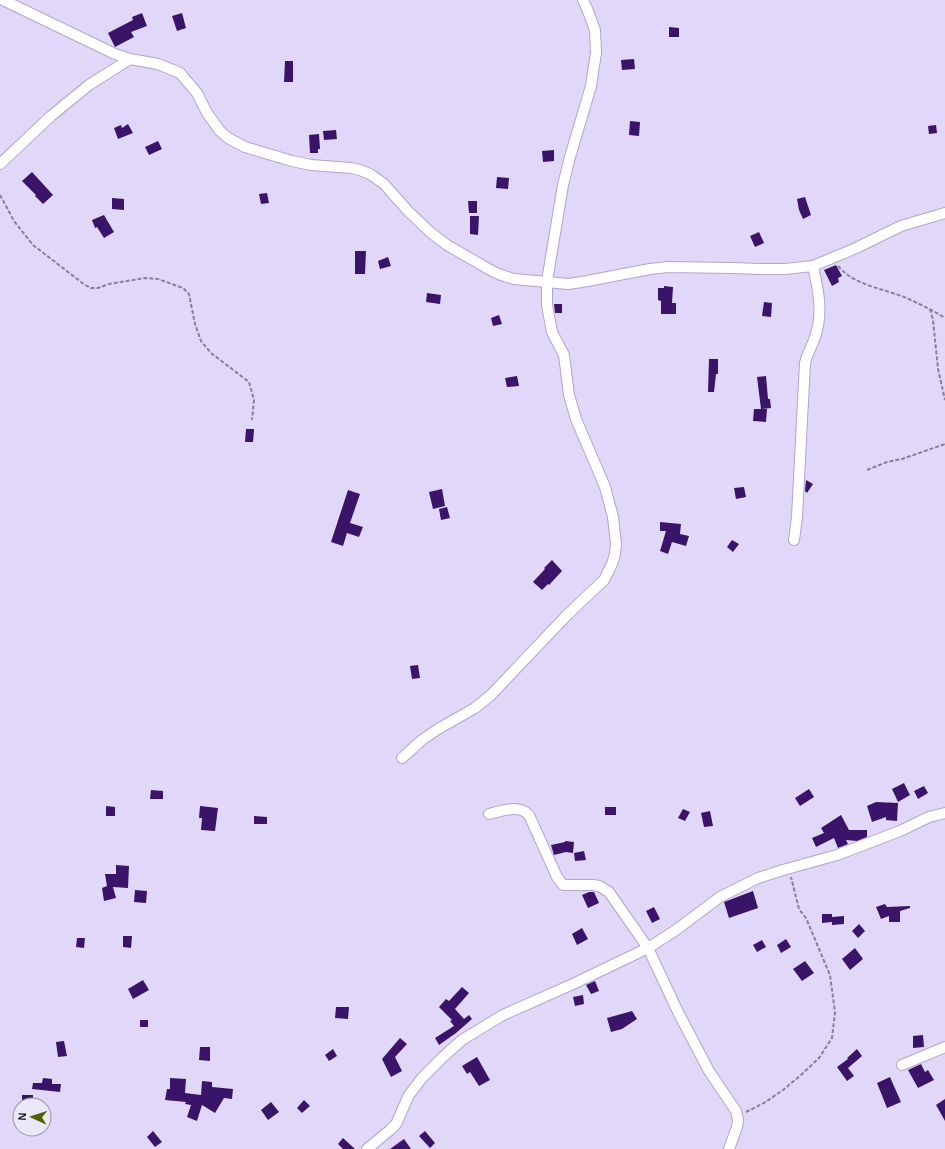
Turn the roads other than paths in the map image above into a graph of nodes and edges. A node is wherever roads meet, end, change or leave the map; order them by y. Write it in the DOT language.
graph roads {
  1 [pos="3,0"];
  2 [pos="583,0"];
  3 [pos="130,59"];
  4 [pos="0,164"];
  5 [pos="945,213"];
  6 [pos="813,266"];
  7 [pos="547,281"];
  8 [pos="794,540"];
  9 [pos="402,758"];
  10 [pos="945,813"];
  11 [pos="488,814"];
  12 [pos="648,948"];
  13 [pos="945,1047"];
  14 [pos="902,1065"];
  15 [pos="368,1149"];
  16 [pos="728,1149"];
  1 -- 3 [label="street"];
  2 -- 7 [label="street"];
  3 -- 4 [label="street"];
  3 -- 7 [label="street"];
  5 -- 6 [label="street"];
  6 -- 7 [label="street"];
  6 -- 8 [label="street"];
  7 -- 9 [label="street"];
  10 -- 12 [label="street"];
  11 -- 12 [label="street"];
  12 -- 15 [label="street"];
  12 -- 16 [label="street"];
  13 -- 14 [label="street"];
}
